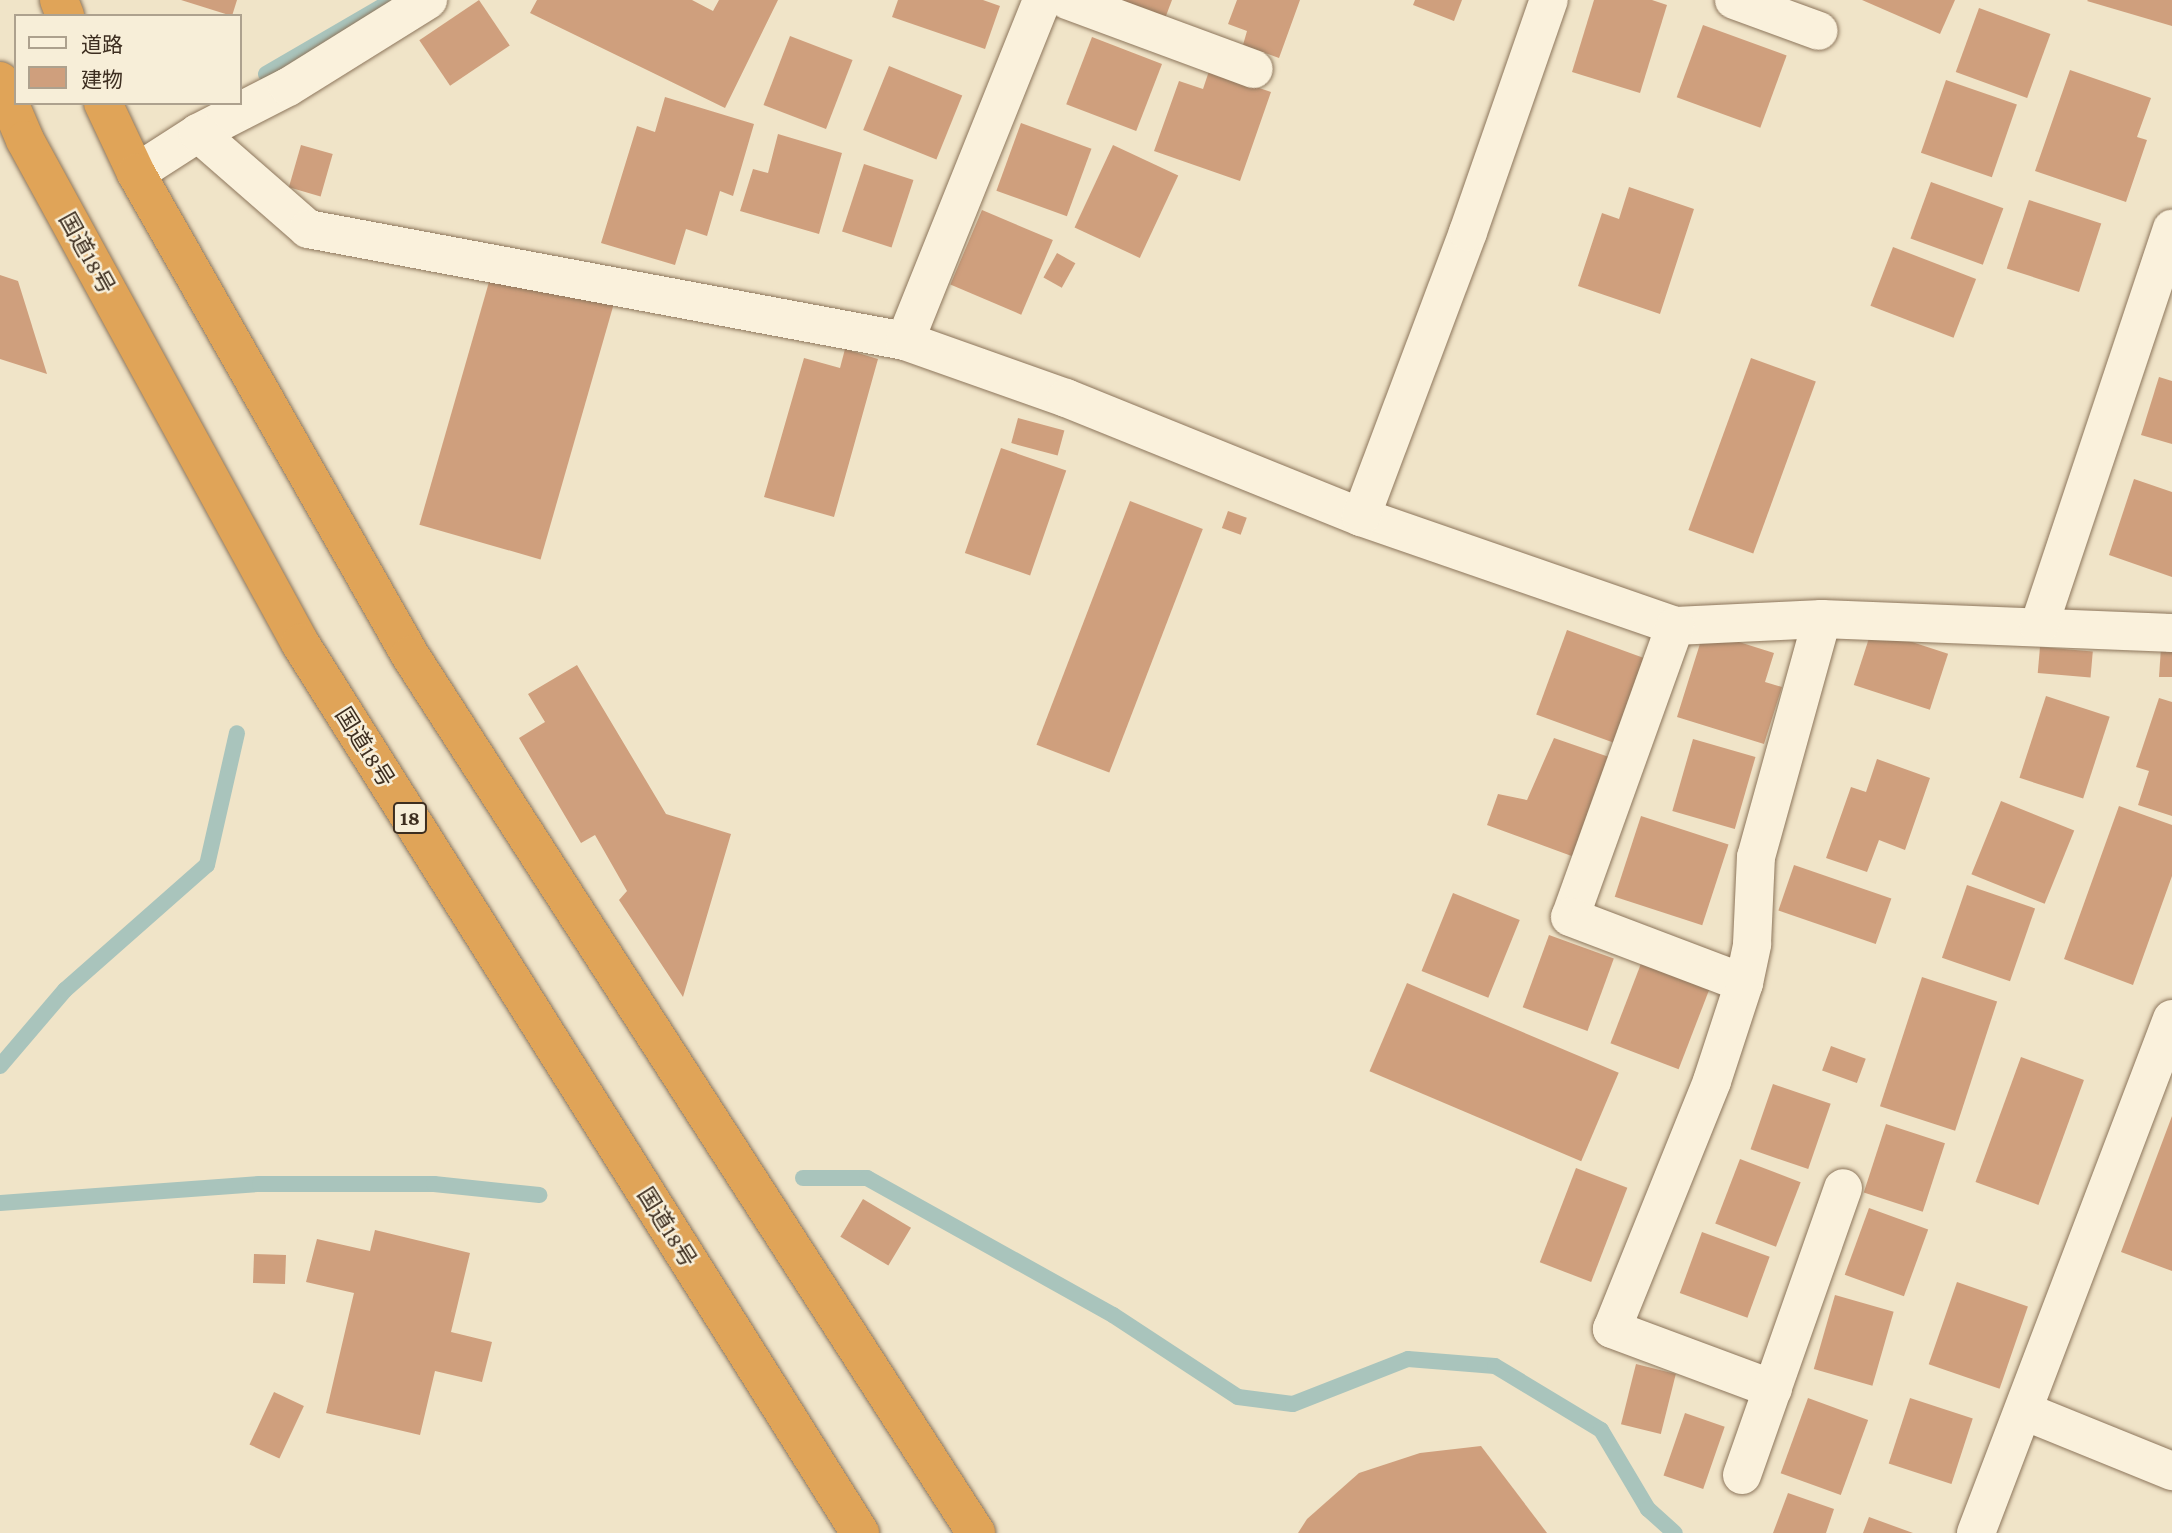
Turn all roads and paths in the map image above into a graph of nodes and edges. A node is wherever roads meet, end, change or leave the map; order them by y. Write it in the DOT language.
graph roads {
  1 [pos="428,0"];
  2 [pos="1042,0"];
  3 [pos="1067,0"];
  4 [pos="1549,0"];
  5 [pos="1734,0"];
  6 [pos="1819,31"];
  7 [pos="1254,69"];
  8 [pos="0,81"];
  9 [pos="104,105"];
  10 [pos="198,132"];
  11 [pos="13,138"];
  12 [pos="136,173"];
  13 [pos="2172,229"];
  14 [pos="905,341"];
  15 [pos="1361,517"];
  16 [pos="1822,619"];
  17 [pos="1675,626"];
  18 [pos="2039,626"];
  19 [pos="2172,633"];
  20 [pos="1744,983"];
  21 [pos="2172,1019"];
  22 [pos="1843,1188"];
  23 [pos="1773,1389"];
  24 [pos="2024,1411"];
  25 [pos="2172,1471"];
  26 [pos="1742,1475"];
  27 [pos="860,1533"];
  28 [pos="976,1533"];
  29 [pos="1976,1533"];
  1 -- 10 [label="street"];
  2 -- 14 [label="street"];
  3 -- 7 [label="street"];
  4 -- 15 [label="street"];
  5 -- 6 [label="street"];
  8 -- 11 [label="highway, 国道18号 / 18"];
  9 -- 12 [label="highway"];
  10 -- 12 [label="street"];
  10 -- 14 [label="street"];
  11 -- 27 [label="highway, 国道18号 / 18"];
  12 -- 28 [label="highway"];
  13 -- 18 [label="street"];
  14 -- 15 [label="street"];
  15 -- 17 [label="street"];
  16 -- 17 [label="street"];
  16 -- 18 [label="street"];
  16 -- 20 [label="street"];
  17 -- 20 [label="street"];
  18 -- 19 [label="street"];
  20 -- 23 [label="street"];
  21 -- 24 [label="street"];
  22 -- 23 [label="street"];
  23 -- 26 [label="street"];
  24 -- 25 [label="street"];
  24 -- 29 [label="street"];
}
